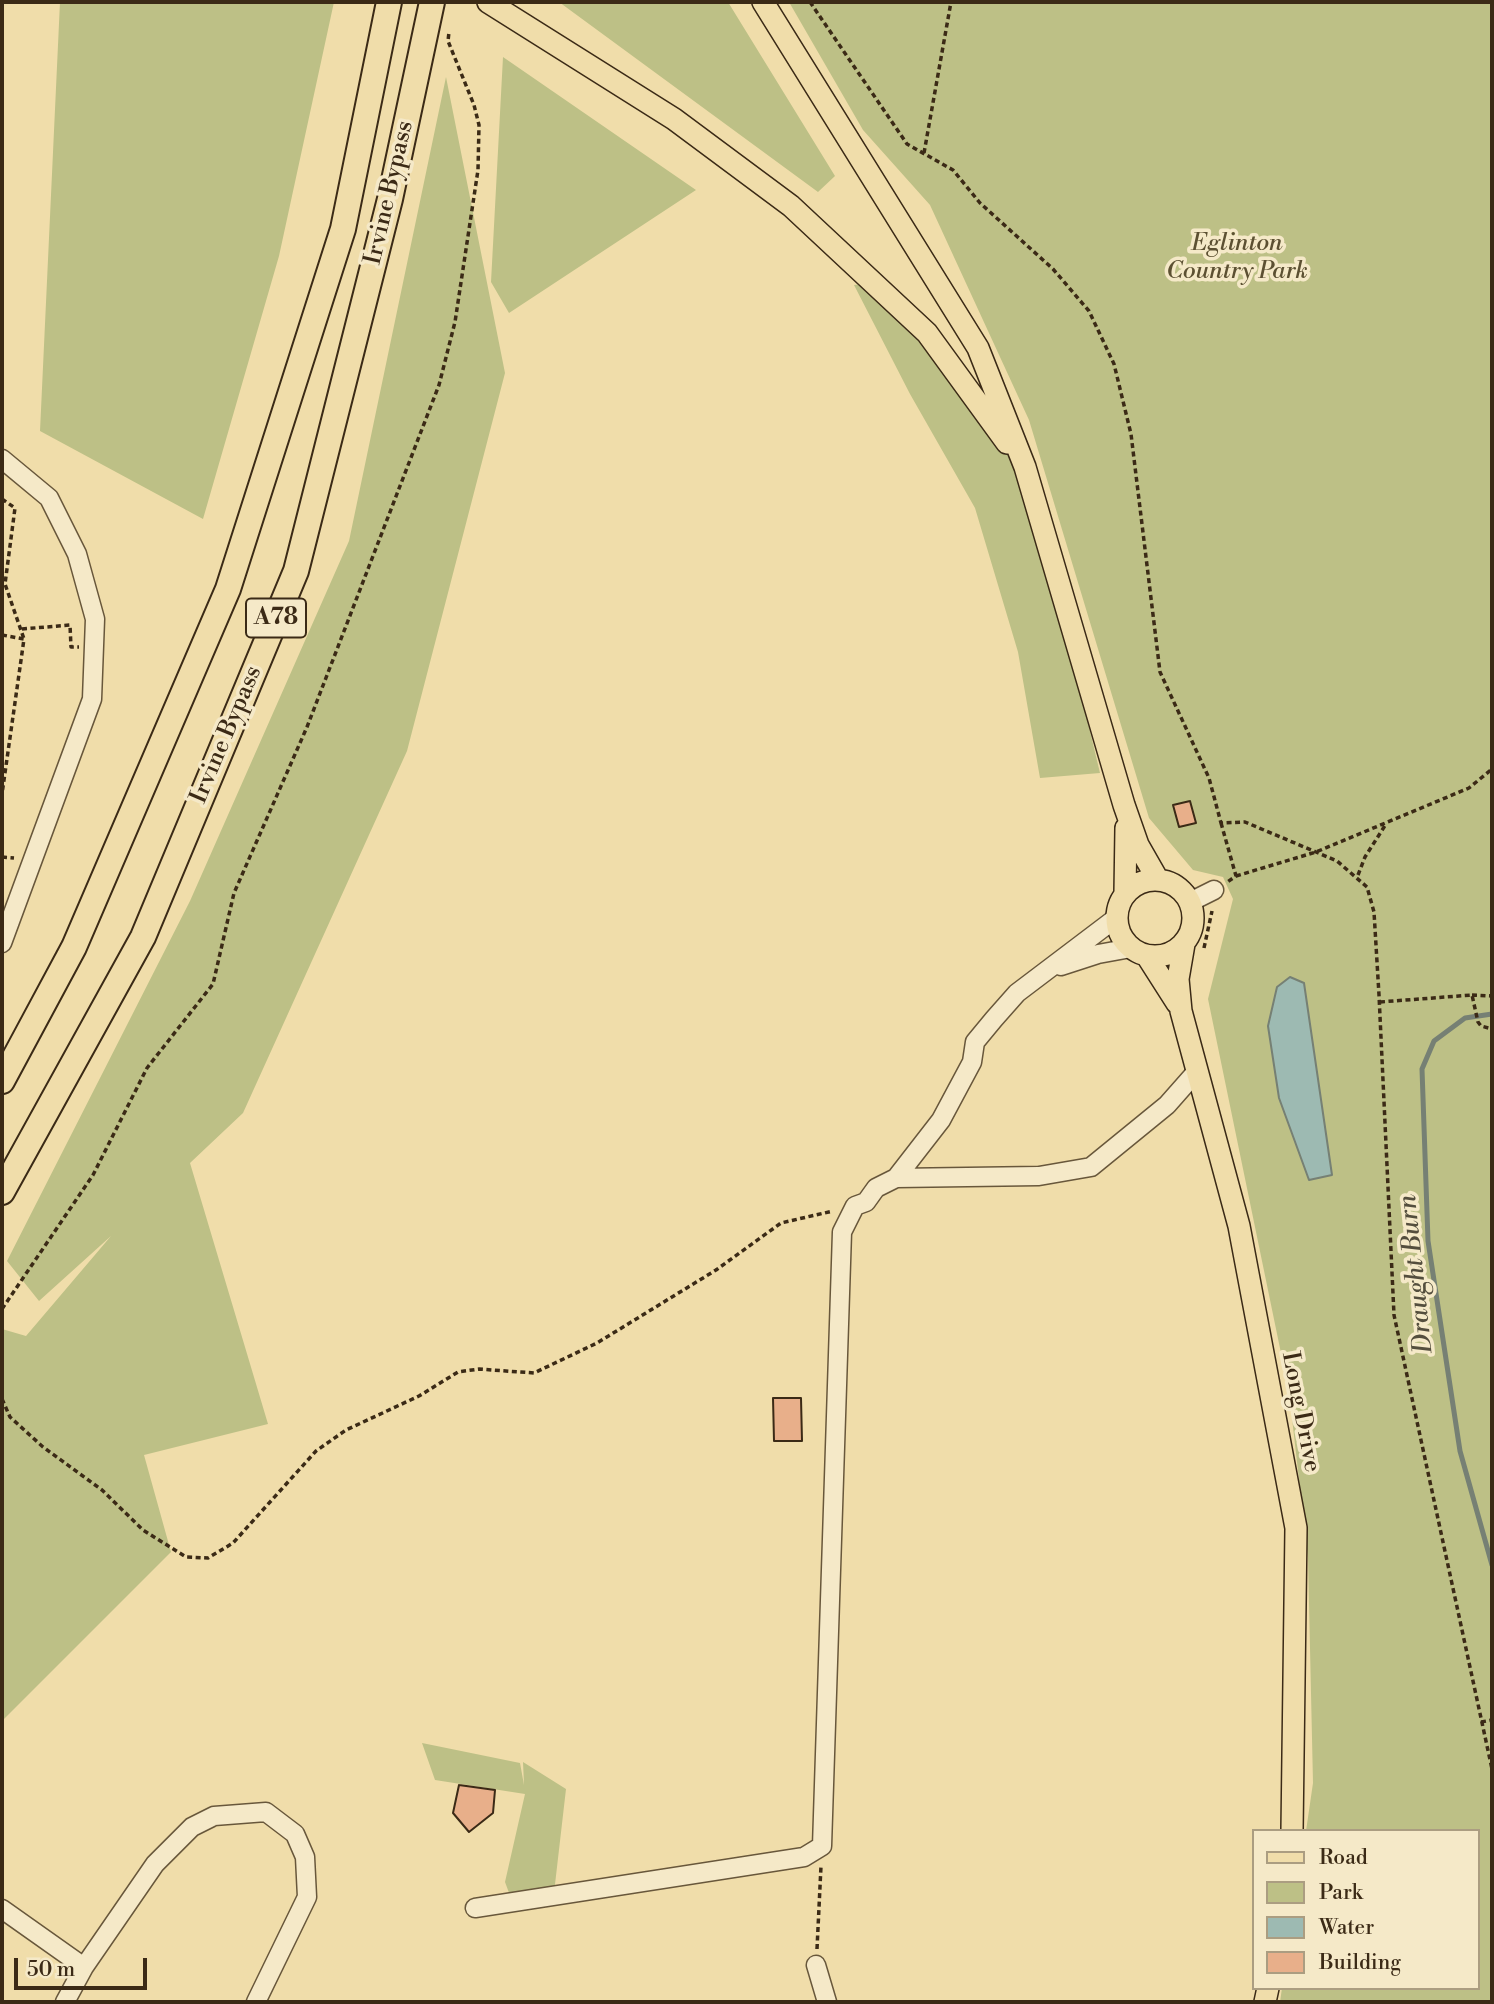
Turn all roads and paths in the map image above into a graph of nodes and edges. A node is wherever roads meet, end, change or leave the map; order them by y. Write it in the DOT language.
graph roads {
  1 [pos="389,2"];
  2 [pos="432,2"];
  3 [pos="488,2"];
  4 [pos="763,2"];
  5 [pos="810,2"];
  6 [pos="951,2"];
  7 [pos="449,28"];
  8 [pos="925,153"];
  9 [pos="2,459"];
  10 [pos="1025,467"];
  11 [pos="2,499"];
  12 [pos="22,629"];
  13 [pos="2,635"];
  14 [pos="24,639"];
  15 [pos="93,647"];
  16 [pos="4,763"];
  17 [pos="1492,769"];
  18 [pos="2,794"];
  19 [pos="1124,805"];
  20 [pos="1387,822"];
  21 [pos="1316,852"];
  22 [pos="2,857"];
  23 [pos="14,858"];
  24 [pos="1237,876"];
  25 [pos="1358,876"];
  26 [pos="1158,880"];
  27 [pos="1214,890"];
  28 [pos="1125,893"];
  29 [pos="1190,902"];
  30 [pos="1116,918"];
  31 [pos="2,943"];
  32 [pos="1184,944"];
  33 [pos="1139,952"];
  34 [pos="1051,969"];
  35 [pos="1472,995"];
  36 [pos="1492,996"];
  37 [pos="1380,1002"];
  38 [pos="1181,1012"];
  39 [pos="1492,1029"];
  40 [pos="1197,1071"];
  41 [pos="2,1081"];
  42 [pos="896,1178"];
  43 [pos="2,1192"];
  44 [pos="855,1206"];
  45 [pos="2,1309"];
  46 [pos="2,1399"];
  47 [pos="1492,1720"];
  48 [pos="1481,1722"];
  49 [pos="1492,1769"];
  50 [pos="1292,1829"];
  51 [pos="822,1846"];
  52 [pos="475,1908"];
  53 [pos="2,1909"];
  54 [pos="816,1965"];
  55 [pos="84,1967"];
  56 [pos="65,2002"];
  57 [pos="256,2002"];
  58 [pos="827,2002"];
  1 -- 41 [label="highway, Irvine Bypass / A78"];
  2 -- 43 [label="highway, Irvine Bypass / A78"];
  3 -- 10 [label="main road"];
  4 -- 10 [label="main road"];
  5 -- 8 [label="path"];
  6 -- 8 [label="path"];
  7 -- 45 [label="path"];
  8 -- 21 [label="path"];
  9 -- 15 [label="street"];
  10 -- 19 [label="main road"];
  11 -- 12 [label="path"];
  12 -- 14 [label="path"];
  12 -- 15 [label="path"];
  13 -- 14 [label="path"];
  14 -- 16 [label="path"];
  15 -- 31 [label="street"];
  16 -- 18 [label="path"];
  17 -- 20 [label="path"];
  19 -- 26 [label="main road"];
  19 -- 28 [label="main road"];
  20 -- 21 [label="path"];
  20 -- 25 [label="path"];
  21 -- 24 [label="path"];
  21 -- 25 [label="path"];
  22 -- 23 [label="path"];
  25 -- 37 [label="path"];
  26 -- 28 [label="main road"];
  26 -- 29 [label="main road"];
  27 -- 29 [label="street"];
  28 -- 30 [label="main road"];
  29 -- 32 [label="main road"];
  30 -- 33 [label="main road"];
  30 -- 34 [label="street"];
  32 -- 33 [label="main road"];
  32 -- 38 [label="main road, Long Drive"];
  33 -- 34 [label="street"];
  33 -- 38 [label="main road, Long Drive"];
  34 -- 42 [label="street"];
  35 -- 36 [label="path"];
  35 -- 37 [label="path"];
  35 -- 39 [label="path"];
  37 -- 48 [label="path"];
  38 -- 40 [label="main road, Long Drive"];
  40 -- 42 [label="street"];
  40 -- 50 [label="main road, Long Drive"];
  42 -- 44 [label="street"];
  44 -- 46 [label="path"];
  44 -- 51 [label="street"];
  47 -- 48 [label="path"];
  48 -- 49 [label="path"];
  51 -- 52 [label="street"];
  51 -- 54 [label="path"];
  53 -- 55 [label="street"];
  54 -- 58 [label="street"];
  55 -- 56 [label="street"];
  55 -- 57 [label="street"];
}
